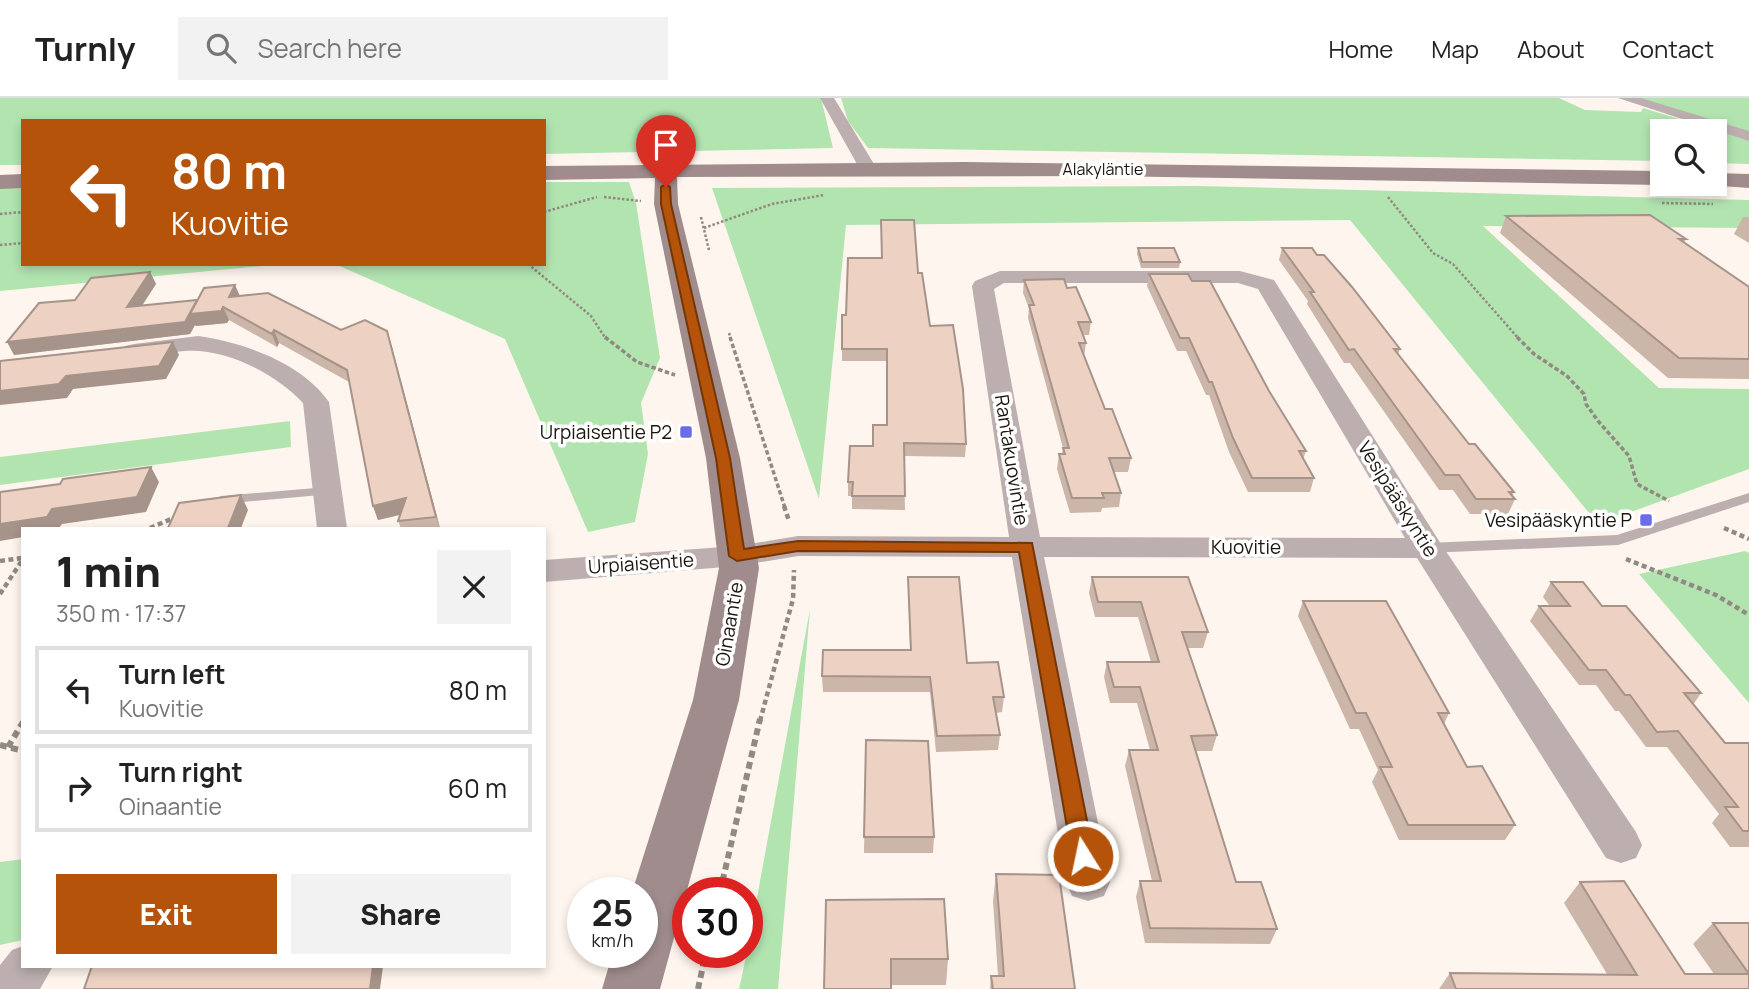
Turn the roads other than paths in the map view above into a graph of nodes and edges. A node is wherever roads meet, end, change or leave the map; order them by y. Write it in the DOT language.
graph roads {
  1 [pos="827,98"];
  2 [pos="1625,98"];
  3 [pos="1749,136"];
  4 [pos="868,169"];
  5 [pos="666,171"];
  6 [pos="546,173"];
  7 [pos="1650,178"];
  8 [pos="1727,180"];
  9 [pos="21,181"];
  10 [pos="1749,181"];
  11 [pos="0,182"];
  12 [pos="1107,276"];
  13 [pos="106,354"];
  14 [pos="327,491"];
  15 [pos="1749,497"];
  16 [pos="216,501"];
  17 [pos="332,527"];
  18 [pos="1026,547"];
  19 [pos="1427,548"];
  20 [pos="737,556"];
  21 [pos="546,571"];
  22 [pos="1621,845"];
  23 [pos="1088,882"];
  24 [pos="27,968"];
  25 [pos="10,989"];
  26 [pos="631,989"];
  1 -- 4 [label="street"];
  2 -- 3 [label="street"];
  4 -- 5 [label="main road, Alakyläntie"];
  4 -- 7 [label="main road, Alakyläntie"];
  5 -- 6 [label="main road, Alakyläntie"];
  5 -- 20 [label="main road, Oinaantie"];
  8 -- 10 [label="main road"];
  9 -- 11 [label="main road"];
  12 -- 18 [label="street, Rantakuovintie"];
  12 -- 19 [label="street, Vesipääskyntie"];
  13 -- 14 [label="street"];
  14 -- 16 [label="lane"];
  14 -- 17 [label="street"];
  15 -- 19 [label="lane, Kuovitie"];
  18 -- 19 [label="street, Kuovitie"];
  18 -- 20 [label="street, Kuovitie"];
  18 -- 23 [label="street, Rantakuovintie"];
  19 -- 22 [label="street, Vesipääskyntie"];
  20 -- 21 [label="street, Urpiaisentie"];
  20 -- 26 [label="main road, Oinaantie"];
  24 -- 25 [label="street"];
}
